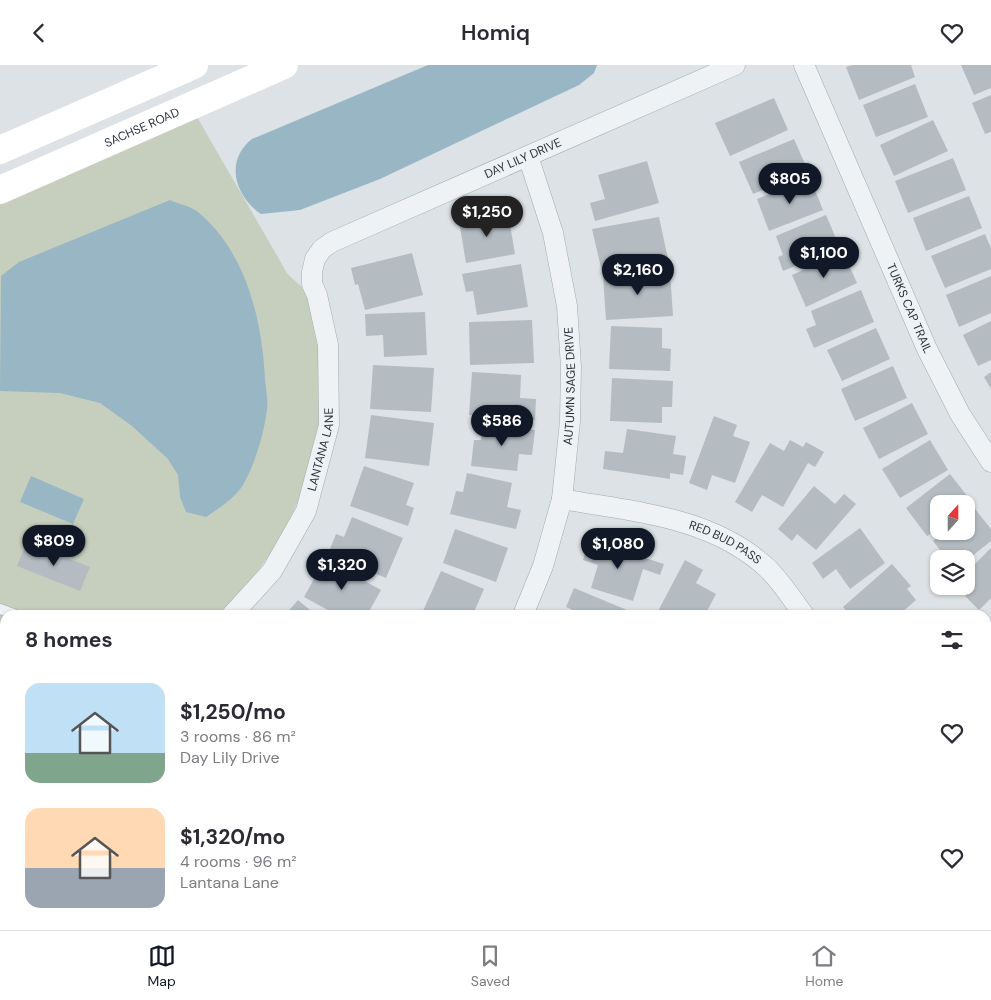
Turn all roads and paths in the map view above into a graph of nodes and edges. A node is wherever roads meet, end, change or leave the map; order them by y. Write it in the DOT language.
graph roads {
  1 [pos="194,65"];
  2 [pos="284,65"];
  3 [pos="735,65"];
  4 [pos="804,65"];
  5 [pos="0,150"];
  6 [pos="528,156"];
  7 [pos="0,190"];
  8 [pos="315,259"];
  9 [pos="991,462"];
  10 [pos="562,499"];
  11 [pos="237,610"];
  12 [pos="526,610"];
  13 [pos="800,610"];
  1 -- 5 [label="main road"];
  2 -- 7 [label="main road, SACHSE ROAD"];
  3 -- 6 [label="street, DAY LILY DRIVE"];
  4 -- 9 [label="street, TURKS CAP TRAIL"];
  6 -- 8 [label="street, DAY LILY DRIVE"];
  6 -- 10 [label="street, AUTUMN SAGE DRIVE"];
  8 -- 11 [label="street, LANTANA LANE"];
  10 -- 12 [label="street, AUTUMN SAGE DRIVE"];
  10 -- 13 [label="street, RED BUD PASS"];
}
